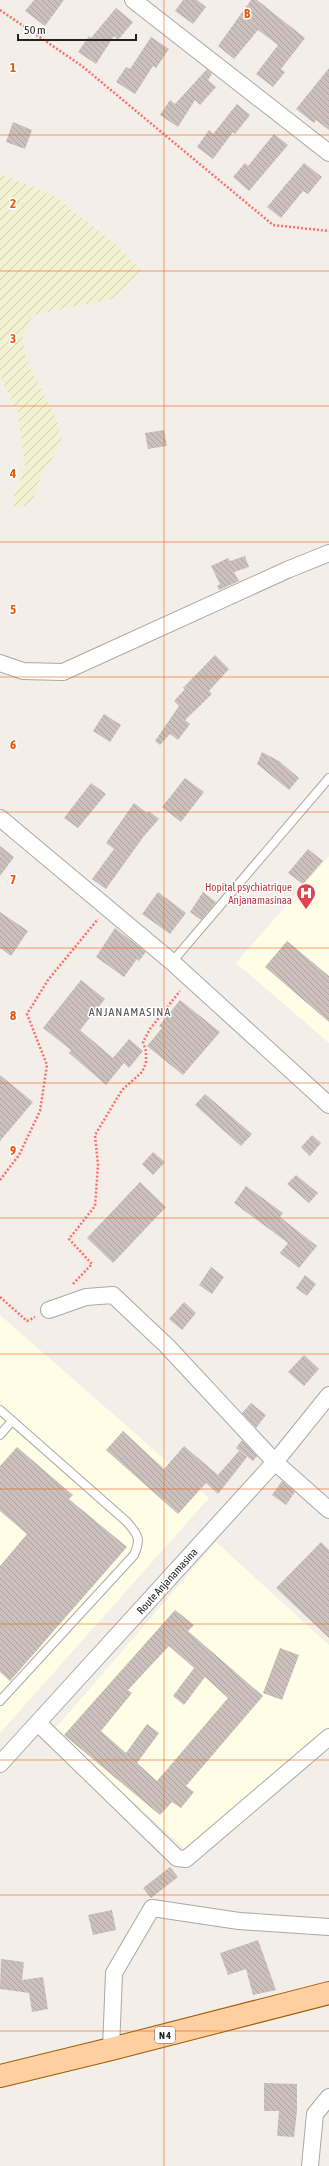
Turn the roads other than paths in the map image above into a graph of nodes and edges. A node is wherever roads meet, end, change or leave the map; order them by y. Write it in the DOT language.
graph roads {
  1 [pos="133,0"];
  2 [pos="329,152"];
  3 [pos="329,553"];
  4 [pos="0,663"];
  5 [pos="329,778"];
  6 [pos="0,818"];
  7 [pos="172,962"];
  8 [pos="329,1105"];
  9 [pos="49,1310"];
  10 [pos="329,1395"];
  11 [pos="0,1410"];
  12 [pos="12,1421"];
  13 [pos="0,1435"];
  14 [pos="275,1462"];
  15 [pos="329,1510"];
  16 [pos="0,1701"];
  17 [pos="38,1723"];
  18 [pos="329,1737"];
  19 [pos="0,1764"];
  20 [pos="329,1928"];
  21 [pos="329,1993"];
  22 [pos="111,2049"];
  23 [pos="0,2076"];
  24 [pos="329,2097"];
  25 [pos="310,2166"];
  1 -- 2 [label="street"];
  3 -- 4 [label="street"];
  5 -- 7 [label="lane"];
  6 -- 7 [label="street"];
  7 -- 8 [label="street"];
  9 -- 14 [label="street"];
  10 -- 14 [label="street, Route Anjanamasina"];
  11 -- 12 [label="lane"];
  12 -- 13 [label="lane"];
  12 -- 16 [label="lane"];
  14 -- 15 [label="street"];
  14 -- 17 [label="street, Route Anjanamasina"];
  17 -- 18 [label="street"];
  17 -- 19 [label="street, Route Anjanamasina"];
  20 -- 22 [label="street"];
  21 -- 22 [label="main road, N 4"];
  22 -- 23 [label="main road, N 4"];
  24 -- 25 [label="street"];
}
